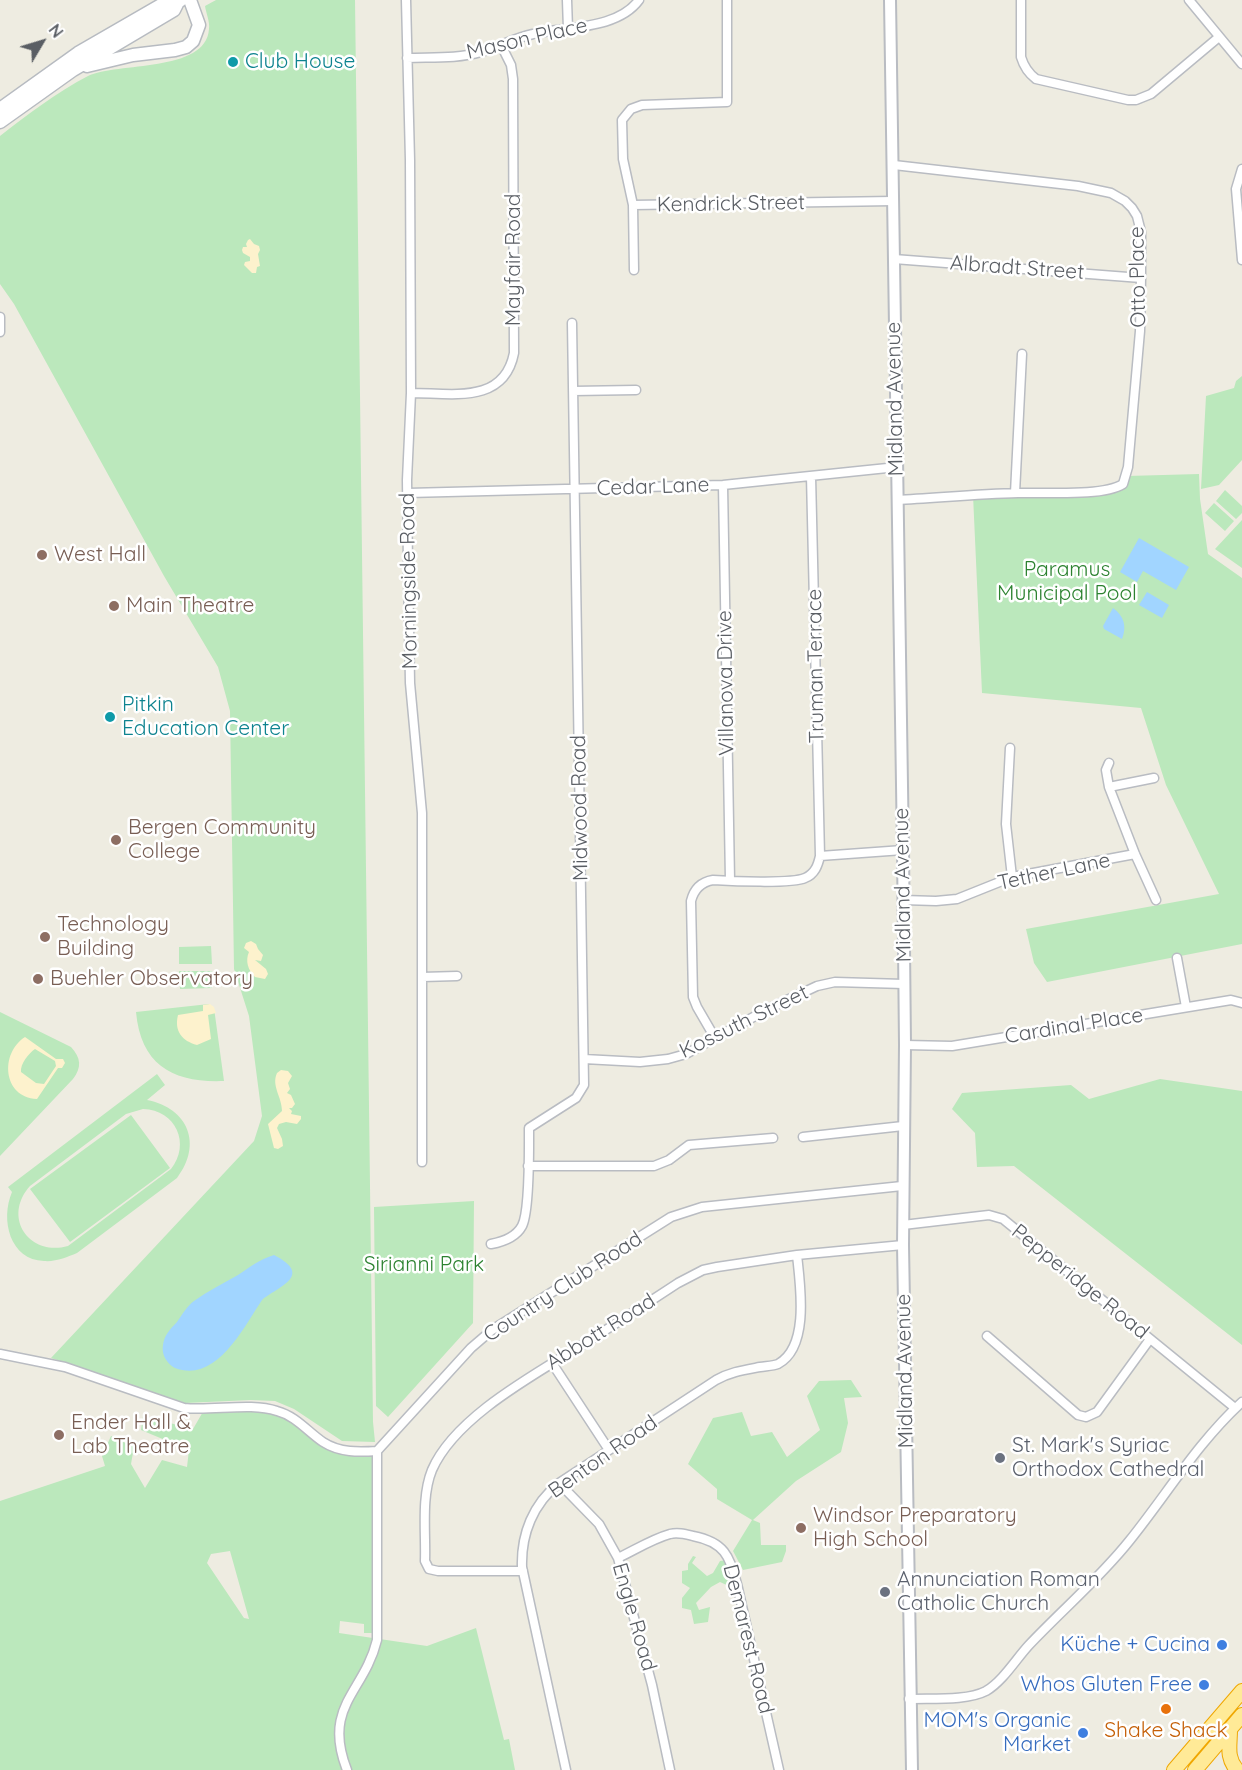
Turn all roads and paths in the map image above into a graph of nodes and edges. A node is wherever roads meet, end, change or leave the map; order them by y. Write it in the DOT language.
graph roads {
  1 [pos="406,0"];
  2 [pos="567,0"];
  3 [pos="639,0"];
  4 [pos="727,0"];
  5 [pos="890,0"];
  6 [pos="1021,0"];
  7 [pos="183,1"];
  8 [pos="1191,1"];
  9 [pos="568,29"];
  10 [pos="1219,37"];
  11 [pos="501,45"];
  12 [pos="407,58"];
  13 [pos="1242,64"];
  14 [pos="73,70"];
  15 [pos="0,109"];
  16 [pos="0,122"];
  17 [pos="894,165"];
  18 [pos="1242,169"];
  19 [pos="893,201"];
  20 [pos="633,205"];
  21 [pos="894,259"];
  22 [pos="1242,260"];
  23 [pos="634,270"];
  24 [pos="1141,278"];
  25 [pos="0,317"];
  26 [pos="572,323"];
  27 [pos="0,332"];
  28 [pos="1022,354"];
  29 [pos="636,390"];
  30 [pos="573,391"];
  31 [pos="411,393"];
  32 [pos="897,467"];
  33 [pos="811,476"];
  34 [pos="723,485"];
  35 [pos="575,489"];
  36 [pos="1015,493"];
  37 [pos="408,494"];
  38 [pos="897,500"];
  39 [pos="1010,748"];
  40 [pos="1109,763"];
  41 [pos="1155,778"];
  42 [pos="1109,787"];
  43 [pos="903,850"];
  44 [pos="1135,854"];
  45 [pos="820,856"];
  46 [pos="1012,877"];
  47 [pos="729,880"];
  48 [pos="903,900"];
  49 [pos="1156,900"];
  50 [pos="1177,958"];
  51 [pos="457,976"];
  52 [pos="422,977"];
  53 [pos="904,984"];
  54 [pos="1242,1003"];
  55 [pos="1185,1007"];
  56 [pos="714,1038"];
  57 [pos="905,1045"];
  58 [pos="584,1059"];
  59 [pos="903,1126"];
  60 [pos="803,1137"];
  61 [pos="773,1138"];
  62 [pos="422,1162"];
  63 [pos="528,1166"];
  64 [pos="902,1186"];
  65 [pos="903,1226"];
  66 [pos="491,1244"];
  67 [pos="903,1245"];
  68 [pos="797,1255"];
  69 [pos="987,1336"];
  70 [pos="1150,1339"];
  71 [pos="0,1354"];
  72 [pos="552,1363"];
  73 [pos="1242,1402"];
  74 [pos="1235,1408"];
  75 [pos="609,1450"];
  76 [pos="378,1451"];
  77 [pos="559,1483"];
  78 [pos="618,1558"];
  79 [pos="523,1571"];
  80 [pos="1242,1690"];
  81 [pos="909,1700"];
  82 [pos="1242,1715"];
  83 [pos="1230,1730"];
  84 [pos="347,1770"];
  85 [pos="566,1770"];
  86 [pos="670,1770"];
  87 [pos="779,1770"];
  88 [pos="912,1770"];
  89 [pos="1174,1770"];
  90 [pos="1195,1770"];
  91 [pos="1237,1770"];
  1 -- 12 [label="street, Morningside Road"];
  2 -- 9 [label="street"];
  3 -- 9 [label="street, Mason Place"];
  4 -- 20 [label="street"];
  5 -- 17 [label="street, Midland Avenue"];
  6 -- 10 [label="street"];
  7 -- 14 [label="main road"];
  7 -- 14 [label="main road"];
  7 -- 15 [label="main road"];
  8 -- 10 [label="street"];
  9 -- 11 [label="street, Mason Place"];
  10 -- 13 [label="street"];
  11 -- 12 [label="street, Mason Place"];
  11 -- 31 [label="street, Mayfair Road"];
  12 -- 31 [label="street, Morningside Road"];
  14 -- 16 [label="main road"];
  17 -- 19 [label="street, Midland Avenue"];
  17 -- 24 [label="street, Otto Place"];
  18 -- 22 [label="street"];
  19 -- 20 [label="street, Kendrick Street"];
  19 -- 21 [label="street, Midland Avenue"];
  20 -- 23 [label="street, Kendrick Street"];
  21 -- 24 [label="street, Albradt Street"];
  21 -- 32 [label="street, Midland Avenue"];
  24 -- 36 [label="street, Otto Place"];
  25 -- 27 [label="street"];
  26 -- 30 [label="street, Midwood Road"];
  28 -- 36 [label="street"];
  29 -- 30 [label="street"];
  30 -- 35 [label="street, Midwood Road"];
  31 -- 37 [label="street, Morningside Road"];
  32 -- 33 [label="street, Cedar Lane"];
  32 -- 38 [label="street, Midland Avenue"];
  33 -- 34 [label="street, Cedar Lane"];
  33 -- 45 [label="street, Truman Terrace"];
  34 -- 35 [label="street, Cedar Lane"];
  34 -- 47 [label="street, Villanova Drive"];
  35 -- 37 [label="street, Cedar Lane"];
  35 -- 58 [label="street, Midwood Road"];
  36 -- 38 [label="street"];
  37 -- 52 [label="street, Morningside Road"];
  38 -- 43 [label="street, Midland Avenue"];
  39 -- 46 [label="street"];
  40 -- 42 [label="street"];
  41 -- 42 [label="street"];
  42 -- 44 [label="street"];
  43 -- 45 [label="street"];
  43 -- 48 [label="street, Midland Avenue"];
  44 -- 46 [label="street, Tether Lane"];
  44 -- 49 [label="street"];
  45 -- 47 [label="street"];
  46 -- 48 [label="street, Tether Lane"];
  47 -- 56 [label="street"];
  48 -- 53 [label="street, Midland Avenue"];
  50 -- 55 [label="street"];
  51 -- 52 [label="street"];
  52 -- 62 [label="street, Morningside Road"];
  53 -- 56 [label="street, Kossuth Street"];
  53 -- 57 [label="street, Midland Avenue"];
  54 -- 55 [label="street, Cardinal Place"];
  55 -- 57 [label="street, Cardinal Place"];
  56 -- 58 [label="street, Kossuth Street"];
  57 -- 59 [label="street, Midland Avenue"];
  58 -- 63 [label="street, Midwood Road"];
  59 -- 60 [label="street"];
  59 -- 64 [label="street, Midland Avenue"];
  61 -- 63 [label="street"];
  63 -- 66 [label="street, Midwood Road"];
  64 -- 65 [label="street, Midland Avenue"];
  64 -- 76 [label="street, Country Club Road"];
  65 -- 67 [label="street, Midland Avenue"];
  65 -- 70 [label="street, Pepperidge Road"];
  67 -- 68 [label="street, Abbott Road"];
  67 -- 81 [label="street, Midland Avenue"];
  68 -- 72 [label="street, Abbott Road"];
  68 -- 75 [label="street, Benton Road"];
  69 -- 70 [label="street"];
  70 -- 74 [label="street, Pepperidge Road"];
  71 -- 76 [label="street"];
  72 -- 75 [label="street"];
  72 -- 79 [label="street, Abbott Road"];
  73 -- 74 [label="street"];
  74 -- 81 [label="street"];
  75 -- 77 [label="street, Benton Road"];
  76 -- 84 [label="street"];
  77 -- 78 [label="street, Engle Road"];
  77 -- 79 [label="street, Benton Road"];
  78 -- 86 [label="street, Engle Road"];
  78 -- 87 [label="street, Demarest Road"];
  79 -- 85 [label="street, Benton Road"];
  80 -- 89 [label="highway"];
  81 -- 88 [label="street, Midland Avenue"];
  82 -- 83 [label="highway"];
  83 -- 90 [label="highway"];
  83 -- 91 [label="highway"];
}
